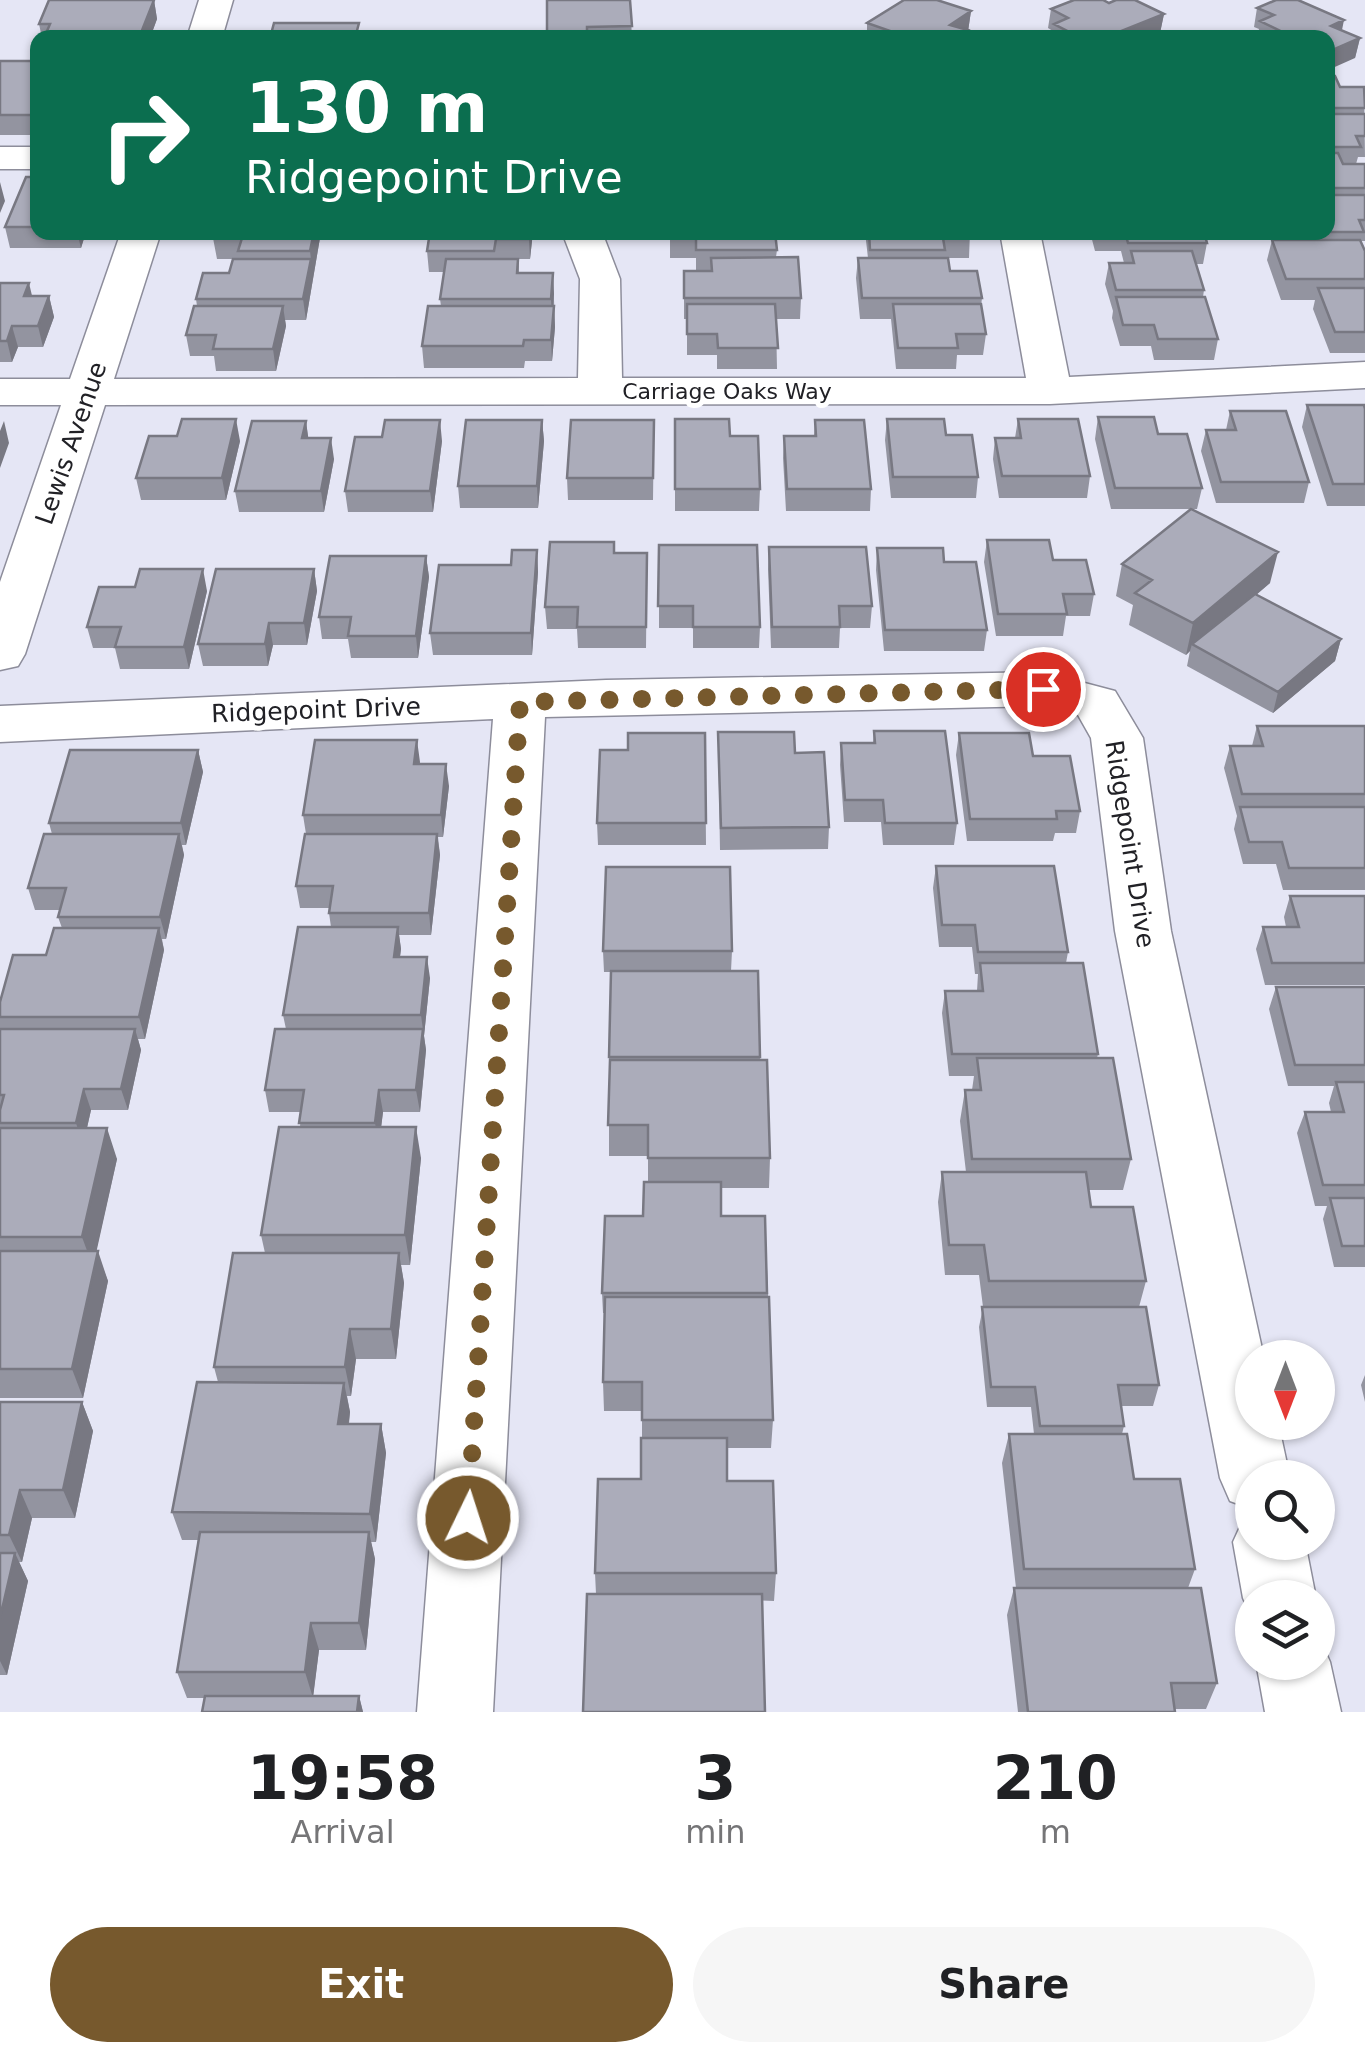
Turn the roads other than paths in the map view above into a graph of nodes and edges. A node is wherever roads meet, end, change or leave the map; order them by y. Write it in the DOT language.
graph roads {
  1 [pos="216,0"];
  2 [pos="207,30"];
  3 [pos="0,158"];
  4 [pos="30,158"];
  5 [pos="138,240"];
  6 [pos="585,240"];
  7 [pos="1022,240"];
  8 [pos="1365,375"];
  9 [pos="1050,391"];
  10 [pos="0,392"];
  11 [pos="88,392"];
  12 [pos="600,392"];
  13 [pos="0,654"];
  14 [pos="520,702"];
  15 [pos="0,724"];
  16 [pos="1251,1460"];
  17 [pos="1297,1680"];
  18 [pos="455,1712"];
  19 [pos="1303,1712"];
  1 -- 2 [label="street"];
  3 -- 4 [label="street"];
  5 -- 11 [label="street, Lewis Avenue"];
  6 -- 12 [label="street"];
  7 -- 9 [label="street"];
  8 -- 9 [label="street, Carriage Oaks Way"];
  9 -- 12 [label="street, Carriage Oaks Way"];
  10 -- 11 [label="street, Carriage Oaks Way"];
  11 -- 12 [label="street, Carriage Oaks Way"];
  11 -- 13 [label="street, Lewis Avenue"];
  14 -- 15 [label="street, Ridgepoint Drive"];
  14 -- 16 [label="street, Ridgepoint Drive"];
  14 -- 18 [label="street"];
  17 -- 19 [label="street"];
}
